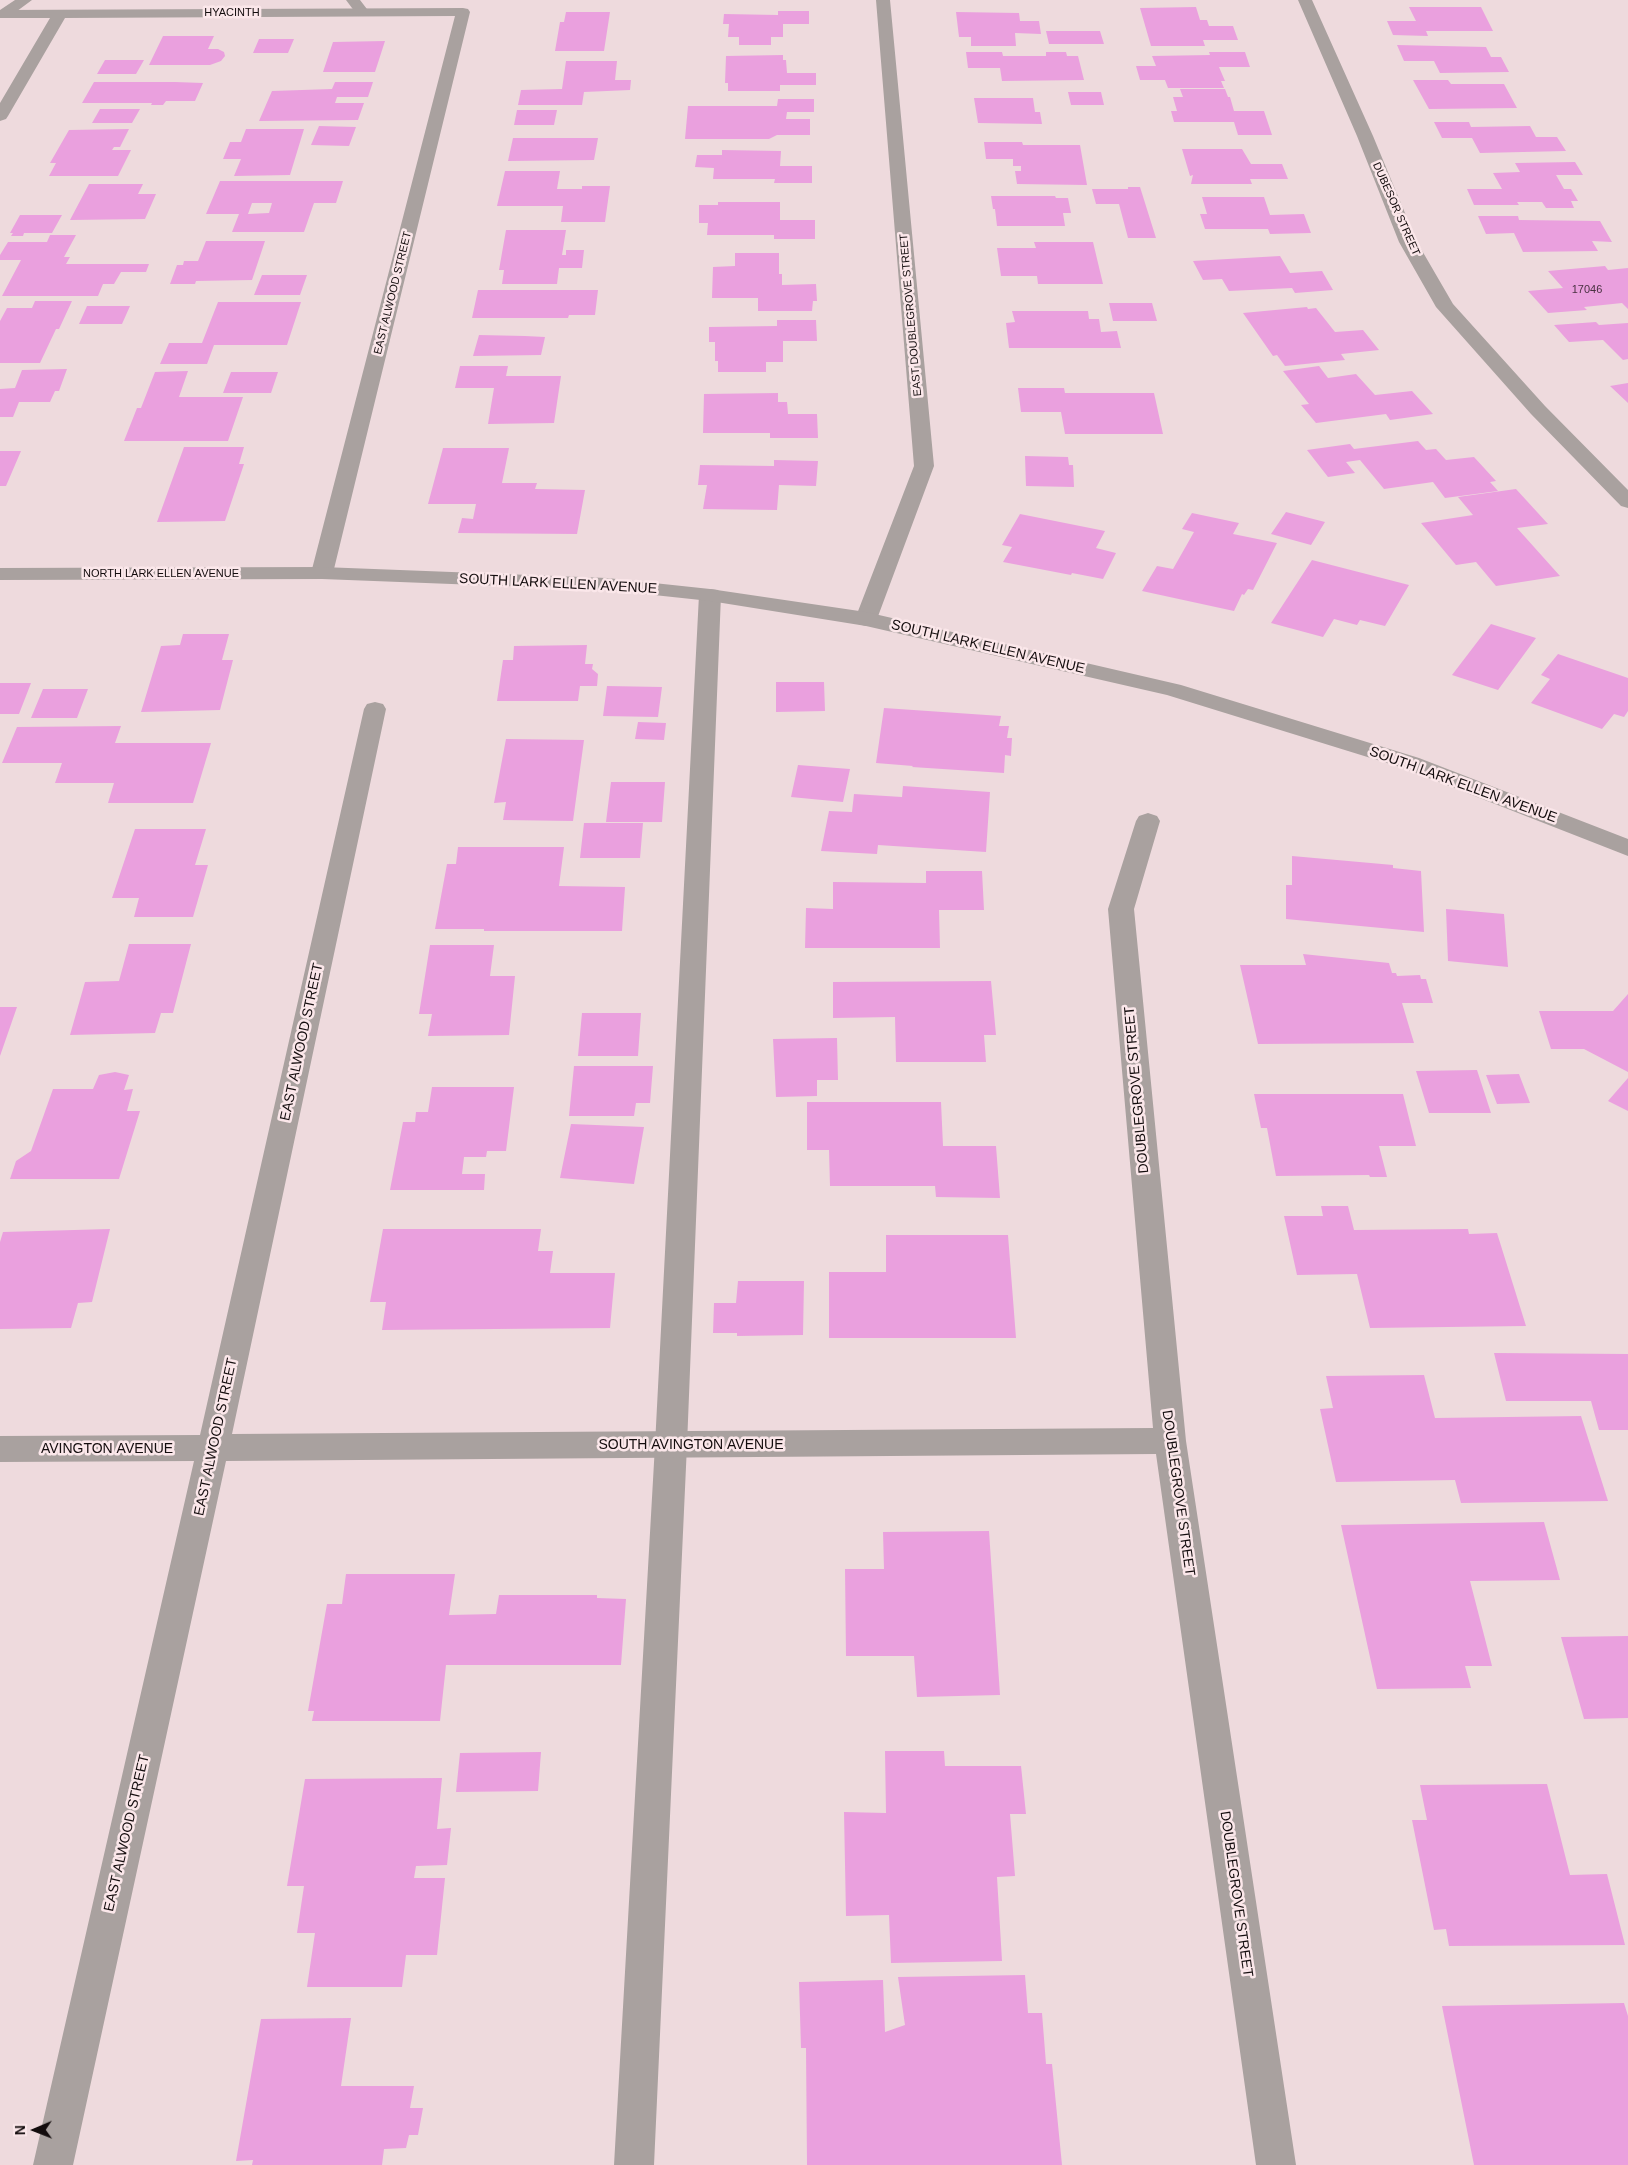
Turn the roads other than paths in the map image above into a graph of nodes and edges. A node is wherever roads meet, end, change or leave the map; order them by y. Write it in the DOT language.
graph roads {
  1 [pos="25,0"];
  2 [pos="353,0"];
  3 [pos="883,0"];
  4 [pos="1305,0"];
  5 [pos="363,12"];
  6 [pos="463,12"];
  7 [pos="2,14"];
  8 [pos="60,14"];
  9 [pos="0,116"];
  10 [pos="1628,502"];
  11 [pos="322,573"];
  12 [pos="0,574"];
  13 [pos="710,595"];
  14 [pos="866,619"];
  15 [pos="376,709"];
  16 [pos="1148,821"];
  17 [pos="1628,848"];
  18 [pos="1170,1441"];
  19 [pos="671,1445"];
  20 [pos="213,1448"];
  21 [pos="0,1449"];
  22 [pos="53,2165"];
  23 [pos="634,2165"];
  24 [pos="1276,2165"];
  1 -- 7 [label="street"];
  2 -- 5 [label="street"];
  3 -- 14 [label="street, EAST DOUBLEGROVE STREET"];
  4 -- 10 [label="street, DUBESOR STREET"];
  5 -- 6 [label="street, HYACINTH"];
  5 -- 8 [label="street, HYACINTH"];
  6 -- 11 [label="street, EAST ALWOOD STREET"];
  7 -- 8 [label="street, HYACINTH"];
  8 -- 9 [label="street"];
  11 -- 12 [label="street, NORTH LARK ELLEN AVENUE"];
  11 -- 13 [label="street, SOUTH LARK ELLEN AVENUE"];
  13 -- 14 [label="street, SOUTH LARK ELLEN AVENUE"];
  13 -- 19 [label="street"];
  14 -- 17 [label="street, SOUTH LARK ELLEN AVENUE"];
  15 -- 20 [label="street, EAST ALWOOD STREET"];
  16 -- 18 [label="street, DOUBLEGROVE STREET"];
  18 -- 19 [label="street, SOUTH AVINGTON AVENUE"];
  18 -- 24 [label="street, DOUBLEGROVE STREET"];
  19 -- 20 [label="street, SOUTH AVINGTON AVENUE"];
  19 -- 23 [label="street"];
  20 -- 21 [label="street, AVINGTON AVENUE"];
  20 -- 22 [label="street, EAST ALWOOD STREET"];
}
